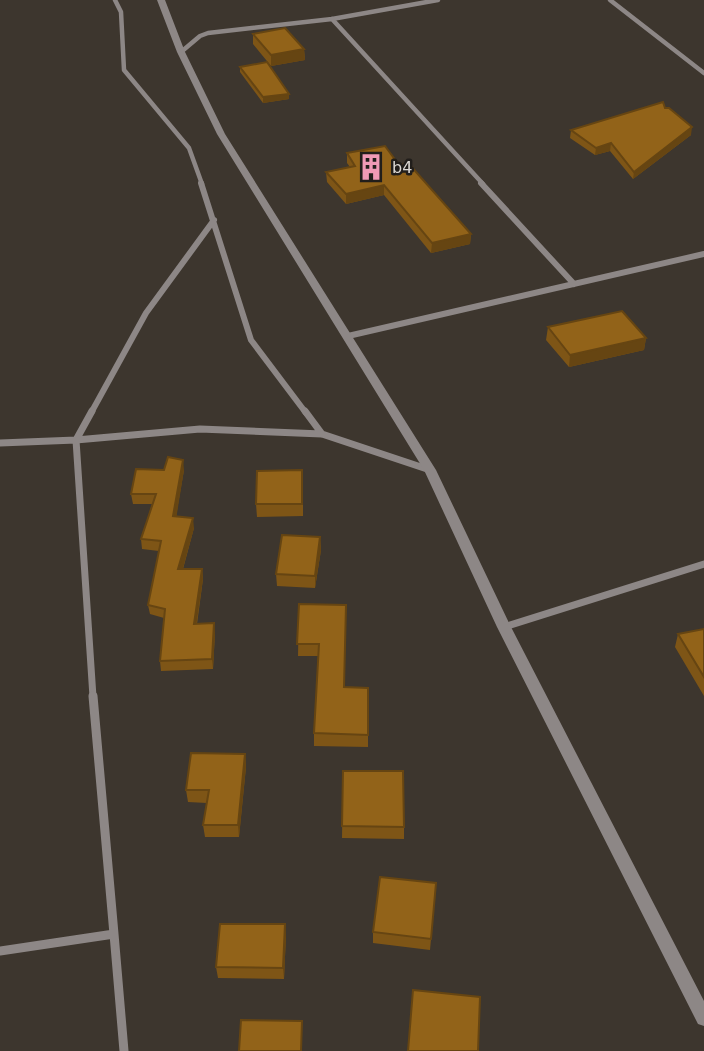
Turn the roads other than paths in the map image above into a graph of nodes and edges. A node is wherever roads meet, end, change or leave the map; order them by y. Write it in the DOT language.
graph roads {
  1 [pos="115,0"];
  2 [pos="160,0"];
  3 [pos="438,0"];
  4 [pos="610,0"];
  5 [pos="332,19"];
  6 [pos="181,52"];
  7 [pos="704,61"];
  8 [pos="693,63"];
  9 [pos="704,73"];
  10 [pos="214,220"];
  11 [pos="704,254"];
  12 [pos="574,284"];
  13 [pos="348,337"];
  14 [pos="322,434"];
  15 [pos="76,440"];
  16 [pos="0,443"];
  17 [pos="430,470"];
  18 [pos="704,564"];
  19 [pos="505,627"];
  20 [pos="114,934"];
  21 [pos="0,951"];
  22 [pos="704,1018"];
  23 [pos="124,1051"];
  1 -- 10 [label="street"];
  2 -- 6 [label="street"];
  3 -- 5 [label="street"];
  4 -- 8 [label="street"];
  5 -- 6 [label="street"];
  5 -- 12 [label="street"];
  6 -- 13 [label="street"];
  7 -- 8 [label="street"];
  8 -- 9 [label="street"];
  10 -- 14 [label="street"];
  10 -- 15 [label="street"];
  11 -- 12 [label="street"];
  12 -- 13 [label="street"];
  13 -- 17 [label="street"];
  14 -- 15 [label="street"];
  14 -- 17 [label="street"];
  15 -- 16 [label="street"];
  15 -- 20 [label="street"];
  17 -- 19 [label="street"];
  18 -- 19 [label="street"];
  19 -- 22 [label="street"];
  20 -- 21 [label="street"];
  20 -- 23 [label="street"];
}
